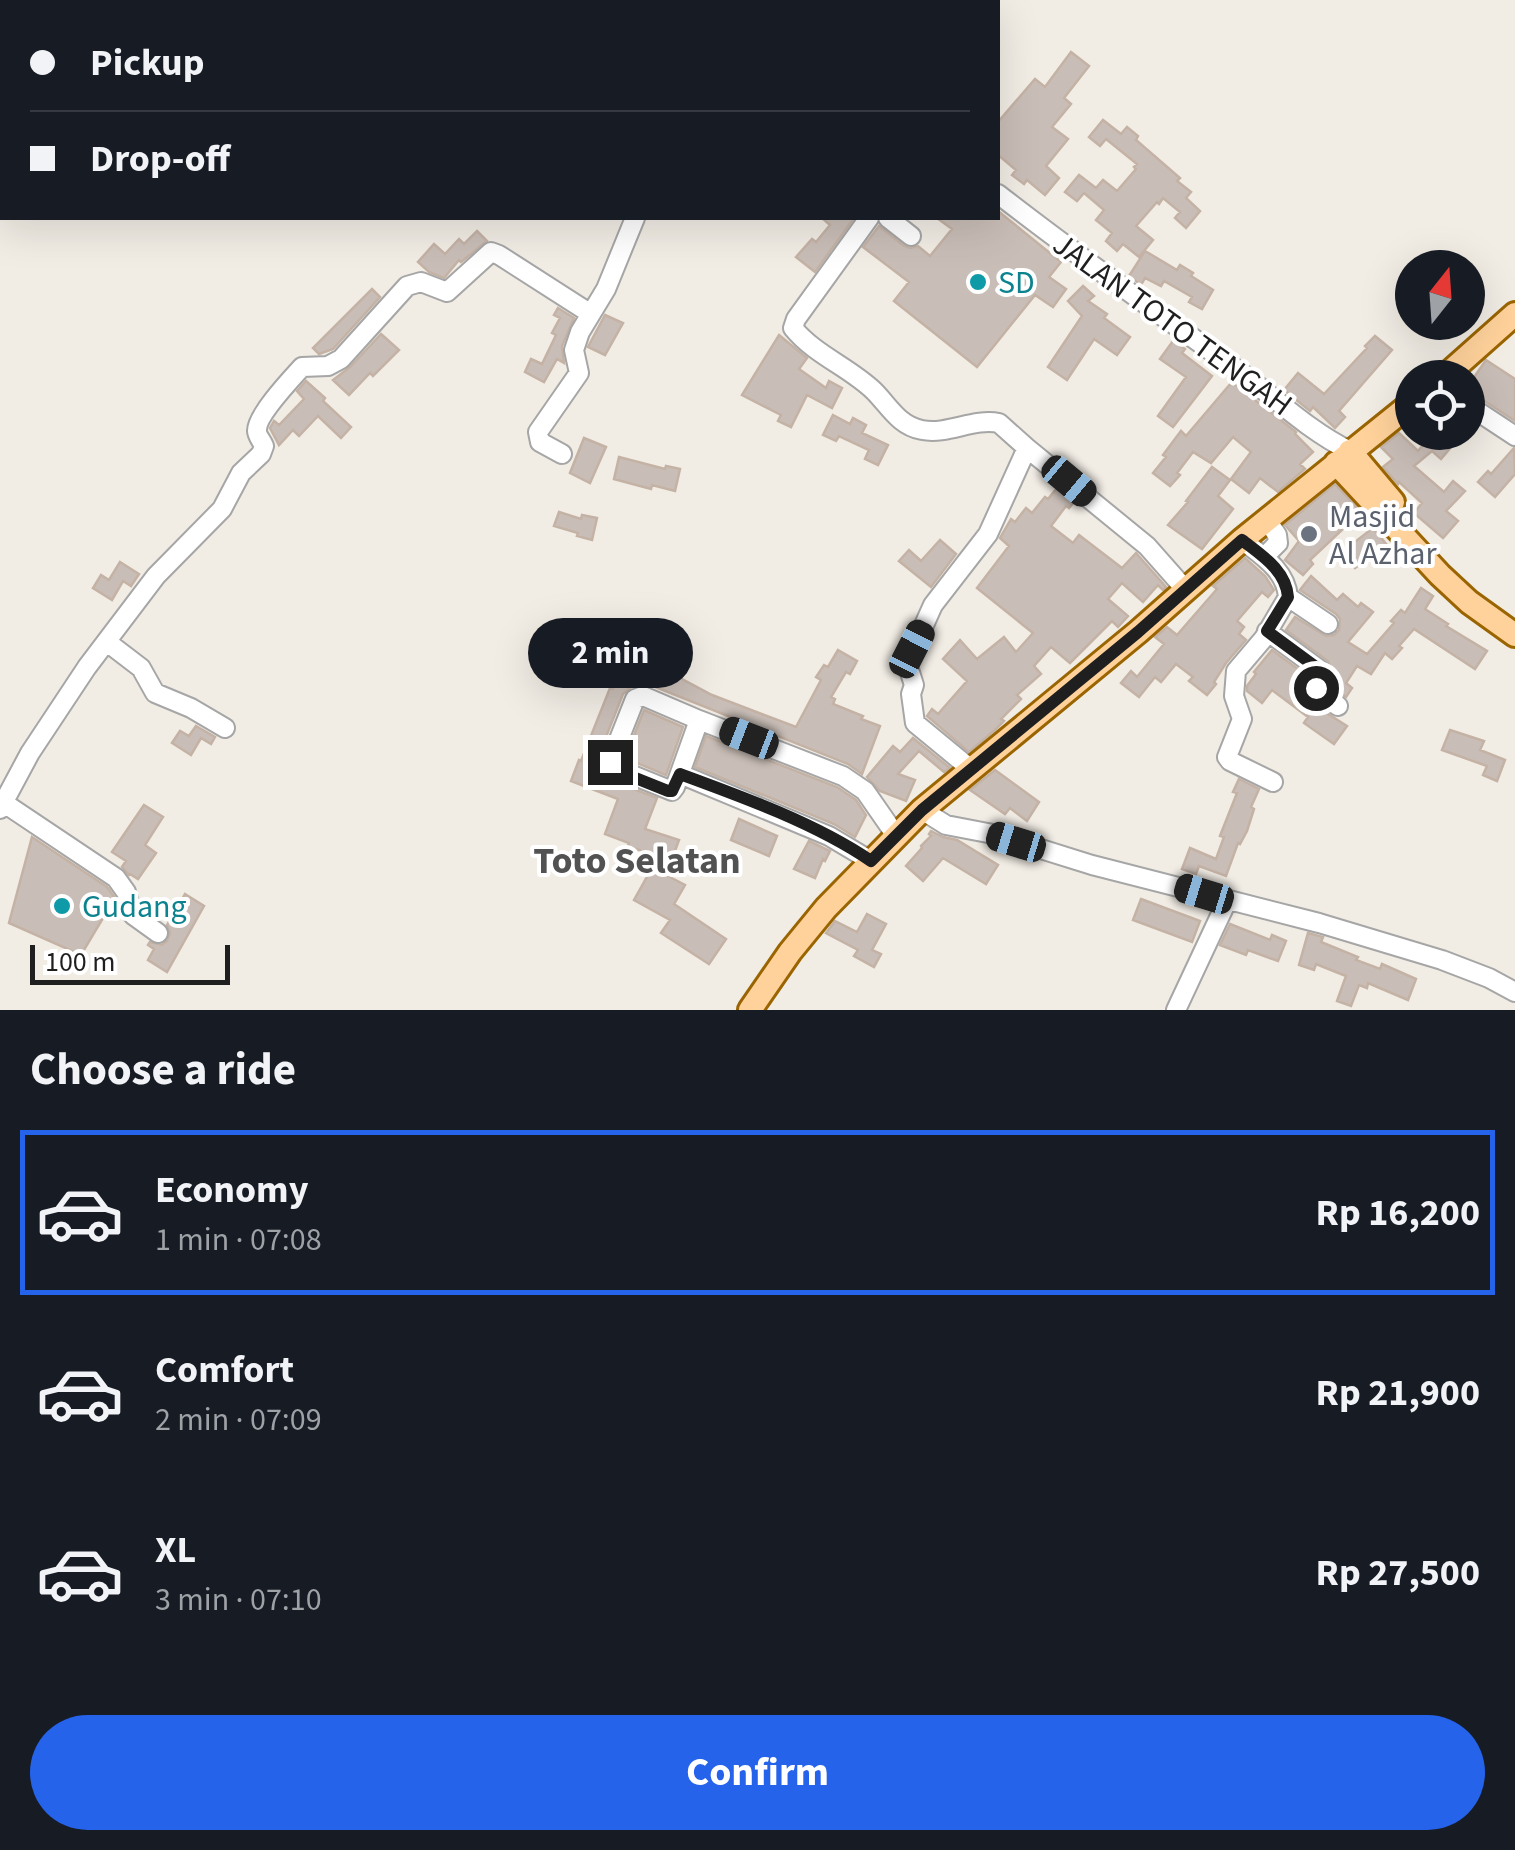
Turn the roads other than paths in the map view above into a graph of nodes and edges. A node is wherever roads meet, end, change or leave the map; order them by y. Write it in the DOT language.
graph roads {
  1 [pos="1000,196"];
  2 [pos="634,220"];
  3 [pos="868,220"];
  4 [pos="891,220"];
  5 [pos="911,236"];
  6 [pos="591,314"];
  7 [pos="1515,314"];
  8 [pos="1463,360"];
  9 [pos="1395,416"];
  10 [pos="1485,416"];
  11 [pos="1515,436"];
  12 [pos="1027,448"];
  13 [pos="562,454"];
  14 [pos="1343,457"];
  15 [pos="1267,520"];
  16 [pos="1242,540"];
  17 [pos="1264,558"];
  18 [pos="1184,590"];
  19 [pos="1288,597"];
  20 [pos="1485,605"];
  21 [pos="1515,620"];
  22 [pos="1328,624"];
  23 [pos="1267,631"];
  24 [pos="1515,635"];
  25 [pos="106,642"];
  26 [pos="1338,706"];
  27 [pos="699,720"];
  28 [pos="225,728"];
  29 [pos="972,770"];
  30 [pos="680,774"];
  31 [pos="1273,782"];
  32 [pos="2,806"];
  33 [pos="922,810"];
  34 [pos="898,837"];
  35 [pos="871,861"];
  36 [pos="1227,901"];
  37 [pos="158,933"];
  38 [pos="1515,992"];
  39 [pos="750,1010"];
  40 [pos="1176,1010"];
  1 -- 14 [label="street, JALAN TOTO TENGAH"];
  2 -- 6 [label="street"];
  3 -- 12 [label="street"];
  4 -- 5 [label="street"];
  6 -- 13 [label="street"];
  6 -- 25 [label="street"];
  7 -- 8 [label="main road"];
  9 -- 14 [label="main road"];
  10 -- 11 [label="street"];
  12 -- 18 [label="street"];
  12 -- 29 [label="street"];
  14 -- 15 [label="main road"];
  14 -- 20 [label="main road"];
  15 -- 16 [label="main road"];
  15 -- 17 [label="street"];
  16 -- 17 [label="street"];
  16 -- 18 [label="main road"];
  17 -- 19 [label="street"];
  18 -- 29 [label="main road"];
  19 -- 22 [label="street"];
  19 -- 23 [label="street"];
  20 -- 21 [label="main road"];
  20 -- 24 [label="main road"];
  23 -- 26 [label="street"];
  23 -- 31 [label="street"];
  25 -- 28 [label="street"];
  25 -- 32 [label="street"];
  27 -- 30 [label="street"];
  27 -- 30 [label="street"];
  27 -- 34 [label="street"];
  29 -- 33 [label="main road"];
  30 -- 35 [label="street"];
  32 -- 37 [label="street"];
  33 -- 34 [label="main road"];
  33 -- 36 [label="street"];
  34 -- 35 [label="main road"];
  35 -- 39 [label="main road"];
  36 -- 38 [label="street"];
  36 -- 40 [label="street"];
}
